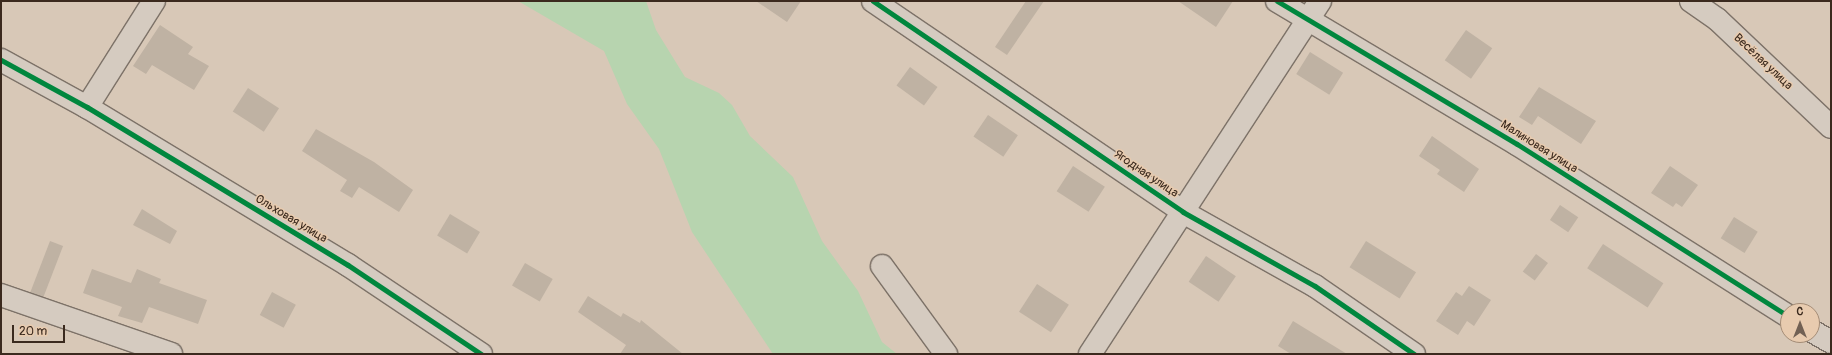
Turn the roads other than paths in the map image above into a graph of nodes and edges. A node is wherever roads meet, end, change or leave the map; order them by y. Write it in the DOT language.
graph roads {
  1 [pos="154,1"];
  2 [pos="873,1"];
  3 [pos="1277,1"];
  4 [pos="1320,1"];
  5 [pos="1691,1"];
  6 [pos="1306,21"];
  7 [pos="1,60"];
  8 [pos="87,107"];
  9 [pos="1831,126"];
  10 [pos="1183,212"];
  11 [pos="882,266"];
  12 [pos="1,295"];
  13 [pos="1780,311"];
  14 [pos="1820,336"];
  15 [pos="1831,342"];
  16 [pos="171,354"];
  17 [pos="481,354"];
  18 [pos="946,354"];
  19 [pos="1090,354"];
  20 [pos="1414,354"];
  1 -- 8 [label="street"];
  2 -- 10 [label="street, Ягодная улица"];
  3 -- 6 [label="street, Малиновая улица"];
  4 -- 6 [label="street"];
  5 -- 9 [label="street, Весёлая улица"];
  6 -- 10 [label="street"];
  6 -- 13 [label="street, Малиновая улица"];
  7 -- 8 [label="street, Ольховая улица"];
  8 -- 17 [label="street, Ольховая улица"];
  10 -- 19 [label="street"];
  10 -- 20 [label="street, Ягодная улица"];
  11 -- 18 [label="street"];
  12 -- 16 [label="street"];
  14 -- 15 [label="street"];
}
